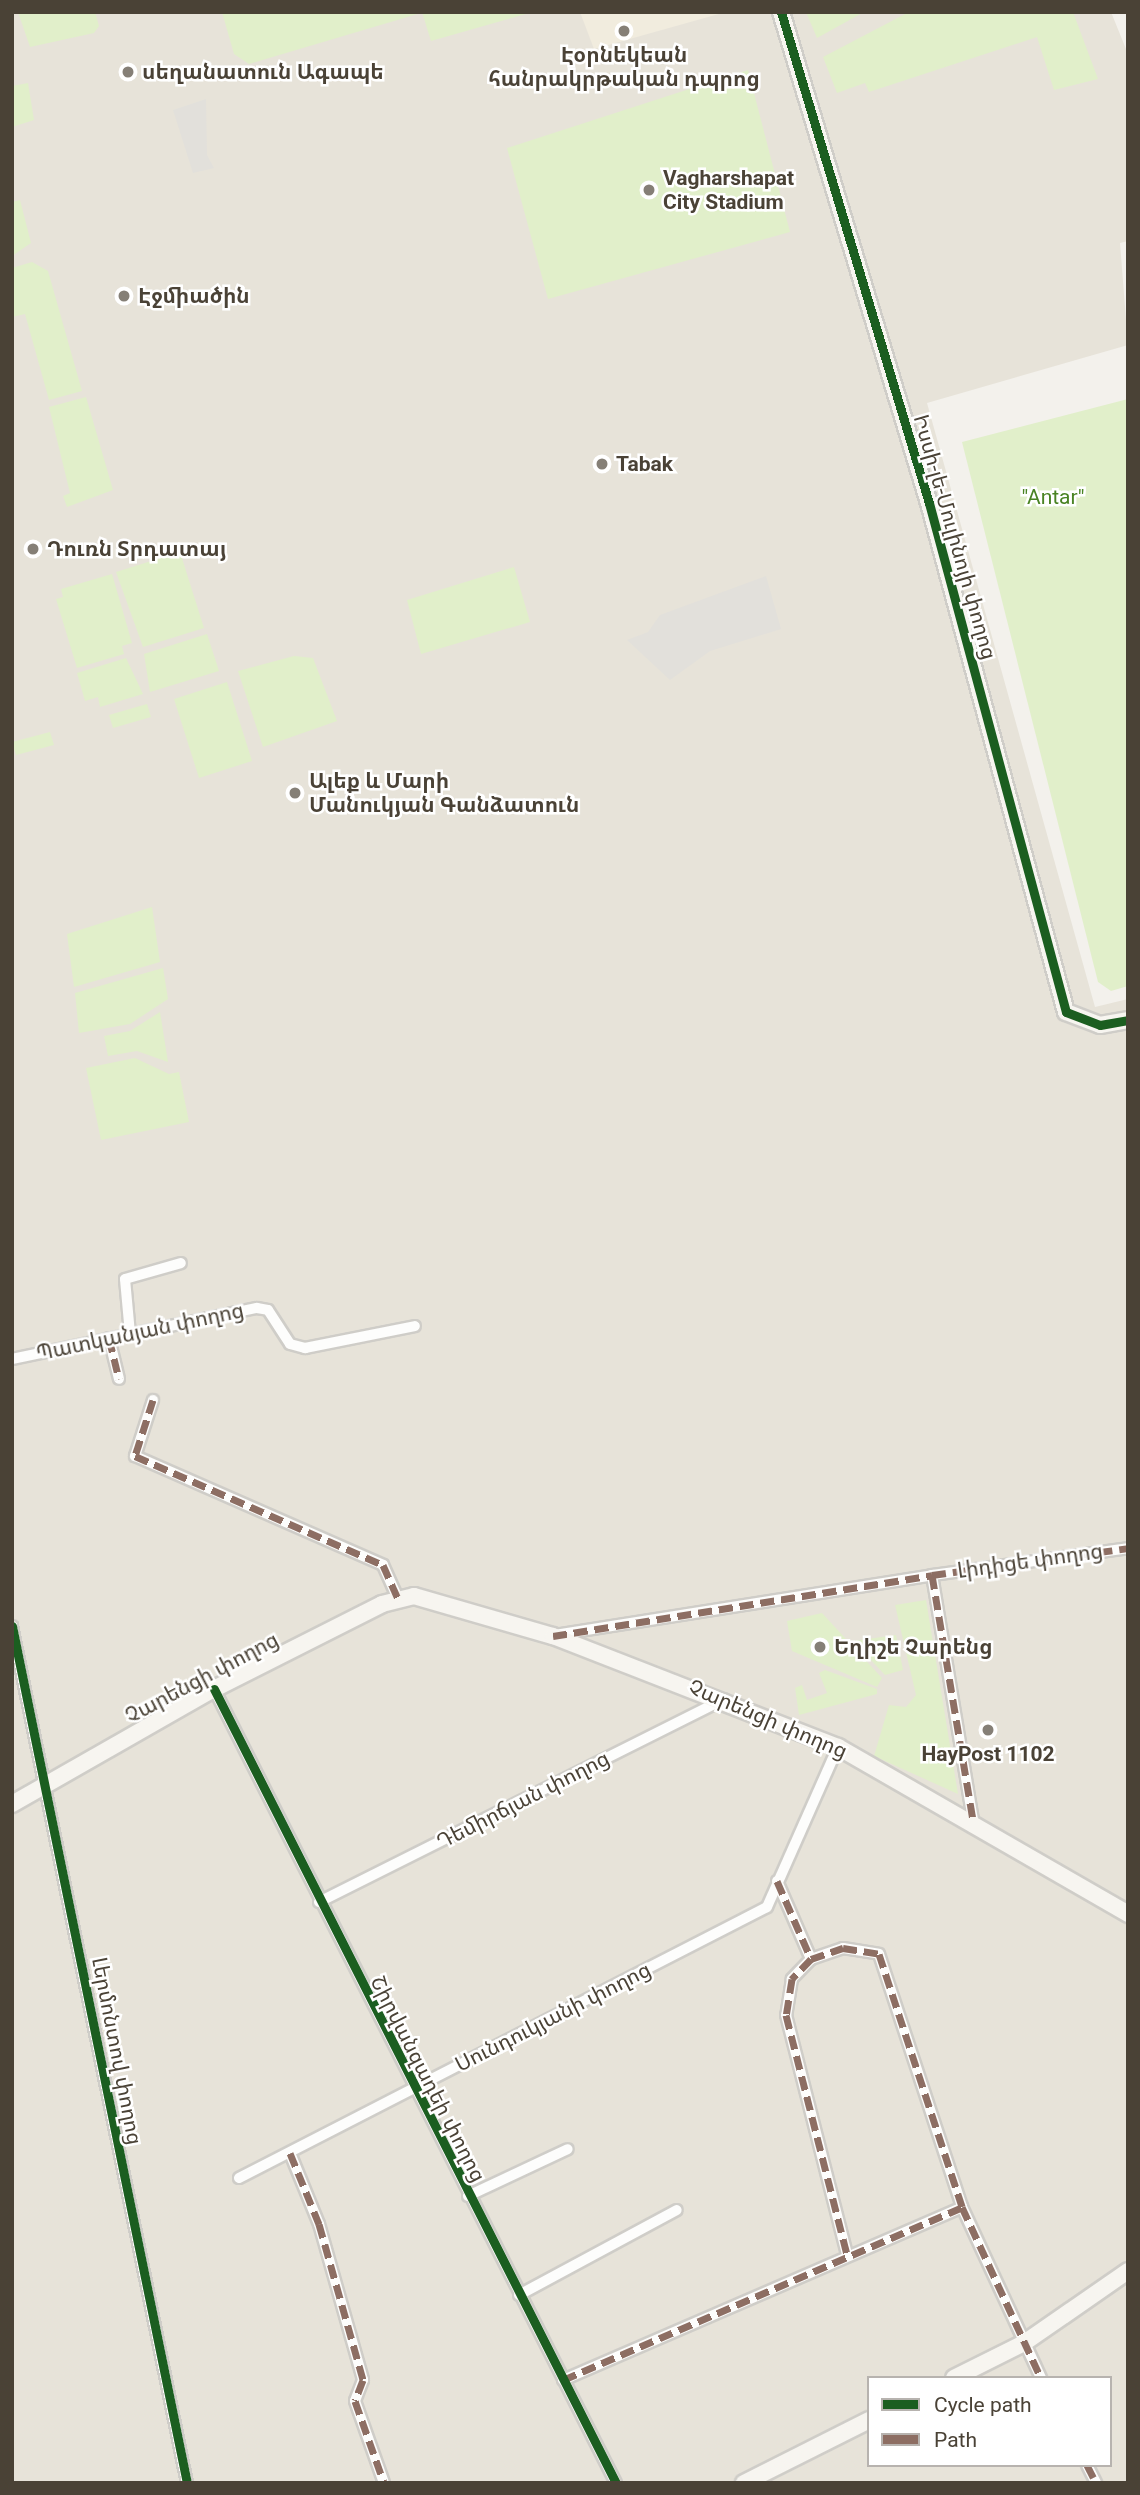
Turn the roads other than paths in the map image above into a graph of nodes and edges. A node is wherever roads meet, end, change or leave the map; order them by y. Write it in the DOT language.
graph roads {
  1 [pos="781,12"];
  2 [pos="1128,1020"];
  3 [pos="181,1263"];
  4 [pos="415,1326"];
  5 [pos="130,1334"];
  6 [pos="108,1338"];
  7 [pos="12,1359"];
  8 [pos="119,1379"];
  9 [pos="153,1399"];
  10 [pos="1128,1548"];
  11 [pos="932,1575"];
  12 [pos="398,1598"];
  13 [pos="12,1626"];
  14 [pos="553,1636"];
  15 [pos="214,1689"];
  16 [pos="726,1698"];
  17 [pos="838,1747"];
  18 [pos="49,1783"];
  19 [pos="12,1804"];
  20 [pos="973,1820"];
  21 [pos="777,1881"];
  22 [pos="320,1902"];
  23 [pos="1128,1914"];
  24 [pos="811,1959"];
  25 [pos="413,2089"];
  26 [pos="568,2149"];
  27 [pos="290,2153"];
  28 [pos="239,2178"];
  29 [pos="468,2196"];
  30 [pos="962,2207"];
  31 [pos="677,2210"];
  32 [pos="847,2255"];
  33 [pos="1128,2272"];
  34 [pos="519,2295"];
  35 [pos="1024,2343"];
  36 [pos="958,2376"];
  37 [pos="1040,2376"];
  38 [pos="564,2380"];
  39 [pos="867,2421"];
  40 [pos="1088,2467"];
  41 [pos="187,2483"];
  42 [pos="384,2483"];
  43 [pos="616,2483"];
  44 [pos="744,2483"];
  45 [pos="1096,2483"];
  1 -- 2 [label="street, Իսսի-լե-Մուլինոյի փողոց"];
  3 -- 5 [label="street"];
  4 -- 5 [label="street, Պատկանյան փողոց"];
  5 -- 6 [label="street, Պատկանյան փողոց"];
  6 -- 7 [label="street, Պատկանյան փողոց"];
  6 -- 8 [label="street"];
  9 -- 12 [label="street"];
  10 -- 11 [label="street, Լիդիցե փողոց"];
  11 -- 14 [label="street, Լիդիցե փողոց"];
  11 -- 20 [label="street"];
  12 -- 14 [label="street, Չարենցի փողոց"];
  12 -- 15 [label="street, Չարենցի փողոց"];
  13 -- 18 [label="street, Լերմոնտով փողոց"];
  14 -- 16 [label="street, Չարենցի փողոց"];
  15 -- 18 [label="street, Չարենցի փողոց"];
  15 -- 22 [label="street, Շիրվանզադեի փողոց"];
  16 -- 17 [label="street, Չարենցի փողոց"];
  16 -- 22 [label="street, Դեմիրճյան փողոց"];
  17 -- 20 [label="street, Չարենցի փողոց"];
  17 -- 21 [label="street, Սունդուկյանի փողոց"];
  18 -- 19 [label="street, Չարենցի փողոց"];
  18 -- 41 [label="street, Լերմոնտով փողոց"];
  20 -- 23 [label="street, Չարենցի փողոց"];
  21 -- 24 [label="street"];
  21 -- 25 [label="street, Սունդուկյանի փողոց"];
  22 -- 25 [label="street, Շիրվանզադեի փողոց"];
  24 -- 30 [label="street"];
  24 -- 32 [label="street"];
  25 -- 27 [label="street, Սունդուկյանի փողոց"];
  25 -- 29 [label="street, Շիրվանզադեի փողոց"];
  26 -- 29 [label="street"];
  27 -- 28 [label="street, Սունդուկյանի փողոց"];
  27 -- 42 [label="street"];
  29 -- 34 [label="street, Շիրվանզադեի փողոց"];
  30 -- 32 [label="street"];
  30 -- 35 [label="street"];
  31 -- 34 [label="street"];
  32 -- 38 [label="street"];
  33 -- 35 [label="street"];
  34 -- 38 [label="street, Շիրվանզադեի փողոց"];
  35 -- 36 [label="street"];
  35 -- 37 [label="street"];
  38 -- 43 [label="street, Շիրվանզադեի փողոց"];
  39 -- 44 [label="street"];
  40 -- 45 [label="street"];
}
